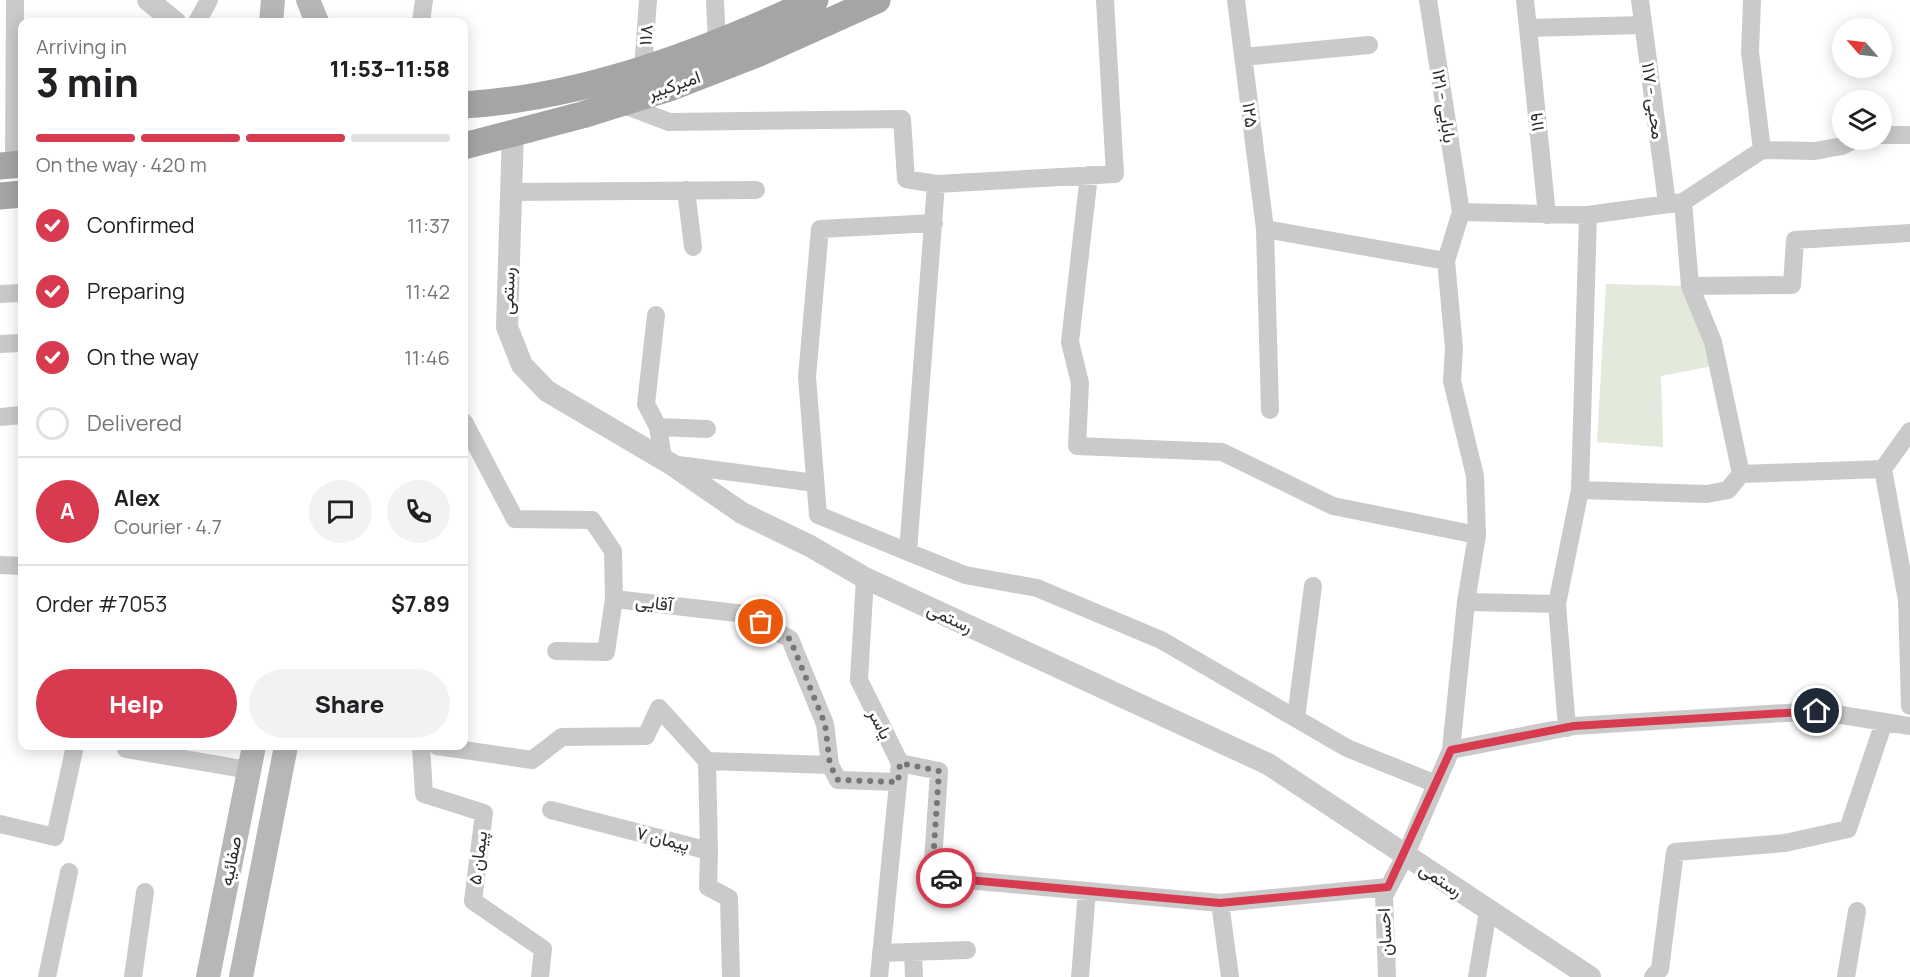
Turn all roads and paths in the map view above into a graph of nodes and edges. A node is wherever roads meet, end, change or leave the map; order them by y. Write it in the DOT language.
graph roads {
  1 [pos="15,0"];
  2 [pos="148,0"];
  3 [pos="209,0"];
  4 [pos="273,0"];
  5 [pos="308,0"];
  6 [pos="424,0"];
  7 [pos="648,0"];
  8 [pos="715,0"];
  9 [pos="815,0"];
  10 [pos="877,0"];
  11 [pos="1105,0"];
  12 [pos="1236,0"];
  13 [pos="1428,0"];
  14 [pos="1525,0"];
  15 [pos="1640,0"];
  16 [pos="1752,0"];
  17 [pos="169,18"];
  18 [pos="199,18"];
  19 [pos="271,18"];
  20 [pos="315,18"];
  21 [pos="422,18"];
  22 [pos="1642,25"];
  23 [pos="1528,28"];
  24 [pos="717,44"];
  25 [pos="1369,45"];
  26 [pos="1243,57"];
  27 [pos="643,69"];
  28 [pos="619,104"];
  29 [pos="468,105"];
  30 [pos="513,131"];
  31 [pos="1892,135"];
  32 [pos="1910,135"];
  33 [pos="468,145"];
  34 [pos="1832,148"];
  35 [pos="1761,150"];
  36 [pos="12,165"];
  37 [pos="1089,175"];
  38 [pos="936,184"];
  39 [pos="686,190"];
  40 [pos="756,190"];
  41 [pos="511,192"];
  42 [pos="18,194"];
  43 [pos="0,196"];
  44 [pos="1675,202"];
  45 [pos="1461,212"];
  46 [pos="1546,215"];
  47 [pos="1588,215"];
  48 [pos="934,223"];
  49 [pos="1265,229"];
  50 [pos="1910,233"];
  51 [pos="693,247"];
  52 [pos="1446,261"];
  53 [pos="1690,286"];
  54 [pos="18,293"];
  55 [pos="0,294"];
  56 [pos="656,315"];
  57 [pos="18,343"];
  58 [pos="0,344"];
  59 [pos="1270,410"];
  60 [pos="18,415"];
  61 [pos="0,417"];
  62 [pos="658,427"];
  63 [pos="707,429"];
  64 [pos="468,430"];
  65 [pos="1910,431"];
  66 [pos="667,461"];
  67 [pos="1883,469"];
  68 [pos="1741,474"];
  69 [pos="815,483"];
  70 [pos="1580,490"];
  71 [pos="1478,535"];
  72 [pos="908,552"];
  73 [pos="0,565"];
  74 [pos="18,566"];
  75 [pos="864,578"];
  76 [pos="1313,586"];
  77 [pos="614,599"];
  78 [pos="1466,602"];
  79 [pos="1557,604"];
  80 [pos="556,651"];
  81 [pos="1910,706"];
  82 [pos="1296,717"];
  83 [pos="1884,722"];
  84 [pos="1910,726"];
  85 [pos="1567,728"];
  86 [pos="74,750"];
  87 [pos="132,750"];
  88 [pos="253,750"];
  89 [pos="285,750"];
  90 [pos="421,750"];
  91 [pos="464,750"];
  92 [pos="1451,750"];
  93 [pos="707,761"];
  94 [pos="900,763"];
  95 [pos="830,765"];
  96 [pos="249,770"];
  97 [pos="898,782"];
  98 [pos="1436,784"];
  99 [pos="551,810"];
  100 [pos="0,825"];
  101 [pos="709,851"];
  102 [pos="1405,856"];
  103 [pos="69,872"];
  104 [pos="1388,887"];
  105 [pos="1087,891"];
  106 [pos="145,892"];
  107 [pos="1220,903"];
  108 [pos="1488,911"];
  109 [pos="1857,911"];
  110 [pos="967,950"];
  111 [pos="913,952"];
  112 [pos="881,953"];
  113 [pos="47,977"];
  114 [pos="133,977"];
  115 [pos="208,977"];
  116 [pos="241,977"];
  117 [pos="540,977"];
  118 [pos="730,977"];
  119 [pos="879,977"];
  120 [pos="914,977"];
  121 [pos="1080,977"];
  122 [pos="1230,977"];
  123 [pos="1388,977"];
  124 [pos="1477,977"];
  125 [pos="1590,977"];
  126 [pos="1653,977"];
  127 [pos="1846,977"];
  1 -- 36 [label="street"];
  2 -- 17 [label="street"];
  3 -- 18 [label="street"];
  4 -- 19 [label="main road"];
  5 -- 20 [label="main road"];
  6 -- 21 [label="street"];
  7 -- 27 [label="street, ۱۱۸"];
  8 -- 24 [label="street"];
  9 -- 24 [label="main road, امیرکبیر"];
  10 -- 28 [label="main road, امیرکبیر"];
  11 -- 37 [label="street"];
  12 -- 26 [label="street, ۱۲۵"];
  13 -- 45 [label="street, بابایی - ۱۲۱"];
  14 -- 23 [label="street, ۱۱۹"];
  15 -- 22 [label="street, محبی - ۱۱۷"];
  16 -- 35 [label="street"];
  22 -- 23 [label="street"];
  22 -- 44 [label="street, محبی - ۱۱۷"];
  23 -- 46 [label="street, ۱۱۹"];
  24 -- 27 [label="main road, امیرکبیر"];
  25 -- 26 [label="street"];
  26 -- 49 [label="street, ۱۲۵"];
  27 -- 29 [label="main road, امیرکبیر"];
  28 -- 30 [label="main road, امیرکبیر"];
  28 -- 38 [label="street"];
  30 -- 33 [label="main road, امیرکبیر"];
  30 -- 41 [label="street, رستمی"];
  31 -- 32 [label="street"];
  34 -- 35 [label="street"];
  35 -- 44 [label="street"];
  37 -- 38 [label="street"];
  37 -- 71 [label="street"];
  38 -- 48 [label="street"];
  39 -- 40 [label="street"];
  39 -- 41 [label="street"];
  39 -- 51 [label="street"];
  41 -- 66 [label="street, رستمی"];
  42 -- 43 [label="main road"];
  44 -- 47 [label="street"];
  44 -- 53 [label="street, محبی - ۱۱۷"];
  45 -- 46 [label="street"];
  45 -- 52 [label="street"];
  46 -- 47 [label="street"];
  47 -- 70 [label="street"];
  48 -- 69 [label="street"];
  48 -- 72 [label="street"];
  49 -- 52 [label="street"];
  49 -- 59 [label="street, ۱۲۵"];
  50 -- 53 [label="street"];
  52 -- 71 [label="street, احسان"];
  53 -- 68 [label="street, محبی - ۱۱۷"];
  54 -- 55 [label="street"];
  56 -- 62 [label="street"];
  57 -- 58 [label="street"];
  60 -- 61 [label="street"];
  62 -- 63 [label="street"];
  62 -- 66 [label="street"];
  64 -- 77 [label="street, آقایی"];
  65 -- 67 [label="street"];
  66 -- 69 [label="street"];
  66 -- 75 [label="street, رستمی"];
  67 -- 68 [label="street"];
  67 -- 81 [label="street"];
  68 -- 70 [label="street"];
  69 -- 72 [label="street"];
  70 -- 79 [label="street"];
  71 -- 78 [label="street, احسان"];
  72 -- 82 [label="street"];
  73 -- 74 [label="street"];
  75 -- 94 [label="street, یاسر"];
  75 -- 102 [label="street, رستمی"];
  76 -- 82 [label="street"];
  77 -- 80 [label="street"];
  77 -- 95 [label="street, آقایی"];
  78 -- 79 [label="street"];
  78 -- 92 [label="street, احسان"];
  79 -- 85 [label="street"];
  82 -- 98 [label="street"];
  83 -- 84 [label="street"];
  83 -- 85 [label="street"];
  83 -- 126 [label="street"];
  85 -- 92 [label="street"];
  86 -- 100 [label="street"];
  87 -- 96 [label="street"];
  88 -- 96 [label="main road, صفائیه"];
  89 -- 116 [label="main road, صفائیه"];
  90 -- 117 [label="street, پیمان ۵"];
  91 -- 93 [label="street"];
  92 -- 98 [label="street, احسان"];
  93 -- 95 [label="street"];
  93 -- 101 [label="street"];
  94 -- 97 [label="street"];
  94 -- 105 [label="street"];
  95 -- 97 [label="street"];
  96 -- 115 [label="main road, صفائیه"];
  97 -- 112 [label="street"];
  98 -- 102 [label="street, احسان"];
  99 -- 101 [label="street, پیمان ۷"];
  101 -- 118 [label="street, پیمان ۷"];
  102 -- 104 [label="street, احسان"];
  102 -- 108 [label="street, رستمی"];
  103 -- 113 [label="street"];
  104 -- 107 [label="street"];
  104 -- 123 [label="street, احسان"];
  105 -- 107 [label="street"];
  105 -- 121 [label="street"];
  106 -- 114 [label="street"];
  107 -- 122 [label="street"];
  108 -- 124 [label="street"];
  108 -- 125 [label="street, رستمی"];
  109 -- 127 [label="street"];
  110 -- 111 [label="street"];
  111 -- 112 [label="street"];
  111 -- 120 [label="street"];
  112 -- 119 [label="street"];
}
